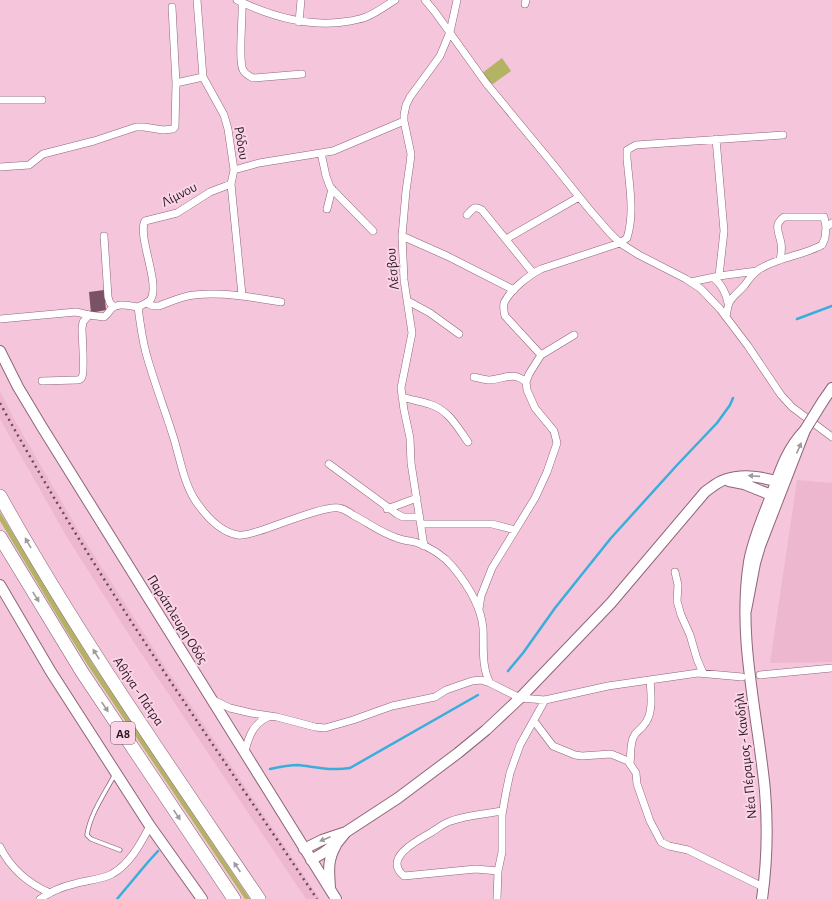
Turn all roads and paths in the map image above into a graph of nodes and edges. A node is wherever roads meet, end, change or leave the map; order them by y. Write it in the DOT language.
graph roads {
  1 [pos="197,0"];
  2 [pos="301,0"];
  3 [pos="395,0"];
  4 [pos="425,0"];
  5 [pos="456,0"];
  6 [pos="239,1"];
  7 [pos="172,7"];
  8 [pos="299,22"];
  9 [pos="450,32"];
  10 [pos="302,74"];
  11 [pos="203,77"];
  12 [pos="176,83"];
  13 [pos="0,100"];
  14 [pos="42,100"];
  15 [pos="404,121"];
  16 [pos="782,135"];
  17 [pos="716,139"];
  18 [pos="321,153"];
  19 [pos="0,167"];
  20 [pos="234,170"];
  21 [pos="231,184"];
  22 [pos="332,189"];
  23 [pos="579,197"];
  24 [pos="327,209"];
  25 [pos="467,215"];
  26 [pos="829,225"];
  27 [pos="373,231"];
  28 [pos="104,236"];
  29 [pos="402,236"];
  30 [pos="506,239"];
  31 [pos="620,242"];
  32 [pos="780,260"];
  33 [pos="757,271"];
  34 [pos="533,273"];
  35 [pos="716,277"];
  36 [pos="691,282"];
  37 [pos="514,290"];
  38 [pos="242,295"];
  39 [pos="408,301"];
  40 [pos="281,302"];
  41 [pos="147,303"];
  42 [pos="728,303"];
  43 [pos="114,307"];
  44 [pos="138,308"];
  45 [pos="89,316"];
  46 [pos="726,317"];
  47 [pos="0,319"];
  48 [pos="459,334"];
  49 [pos="574,335"];
  50 [pos="0,351"];
  51 [pos="541,355"];
  52 [pos="474,377"];
  53 [pos="42,381"];
  54 [pos="526,382"];
  55 [pos="832,388"];
  56 [pos="402,397"];
  57 [pos="832,437"];
  58 [pos="468,442"];
  59 [pos="328,464"];
  60 [pos="723,480"];
  61 [pos="780,483"];
  62 [pos="0,496"];
  63 [pos="775,496"];
  64 [pos="417,498"];
  65 [pos="387,509"];
  66 [pos="420,521"];
  67 [pos="515,530"];
  68 [pos="0,537"];
  69 [pos="424,546"];
  70 [pos="675,572"];
  71 [pos="0,585"];
  72 [pos="479,612"];
  73 [pos="832,668"];
  74 [pos="703,673"];
  75 [pos="760,676"];
  76 [pos="742,677"];
  77 [pos="650,680"];
  78 [pos="490,683"];
  79 [pos="520,698"];
  80 [pos="213,700"];
  81 [pos="545,700"];
  82 [pos="270,716"];
  83 [pos="534,721"];
  84 [pos="244,751"];
  85 [pos="630,764"];
  86 [pos="116,773"];
  87 [pos="502,811"];
  88 [pos="150,826"];
  89 [pos="346,832"];
  90 [pos="338,842"];
  91 [pos="0,847"];
  92 [pos="304,849"];
  93 [pos="120,850"];
  94 [pos="311,860"];
  95 [pos="498,871"];
  96 [pos="763,887"];
  97 [pos="330,890"];
  98 [pos="50,893"];
  99 [pos="40,899"];
  100 [pos="202,899"];
  101 [pos="234,899"];
  102 [pos="259,899"];
  103 [pos="336,899"];
  104 [pos="497,899"];
  105 [pos="762,899"];
  1 -- 11 [label="street, Ρόδου"];
  2 -- 8 [label="street"];
  3 -- 8 [label="street"];
  4 -- 9 [label="street"];
  5 -- 9 [label="street, Λέσβου"];
  6 -- 8 [label="street"];
  6 -- 10 [label="street"];
  7 -- 12 [label="street"];
  9 -- 15 [label="street, Λέσβου"];
  9 -- 23 [label="street"];
  11 -- 12 [label="street"];
  11 -- 20 [label="street, Ρόδου"];
  12 -- 19 [label="street"];
  13 -- 14 [label="street"];
  15 -- 18 [label="street"];
  15 -- 29 [label="street, Λέσβου"];
  16 -- 17 [label="street"];
  17 -- 31 [label="street"];
  17 -- 35 [label="street"];
  18 -- 20 [label="street"];
  18 -- 22 [label="street"];
  20 -- 21 [label="street, Ρόδου"];
  21 -- 38 [label="street, Ρόδου"];
  21 -- 41 [label="street, Λίμνου"];
  22 -- 24 [label="street"];
  22 -- 27 [label="street"];
  23 -- 30 [label="street"];
  23 -- 31 [label="street"];
  25 -- 30 [label="street"];
  26 -- 32 [label="street"];
  26 -- 32 [label="street"];
  28 -- 43 [label="street"];
  29 -- 37 [label="street"];
  29 -- 39 [label="street, Λέσβου"];
  30 -- 34 [label="street"];
  31 -- 34 [label="street"];
  31 -- 36 [label="street"];
  32 -- 33 [label="street"];
  33 -- 35 [label="street"];
  33 -- 42 [label="street"];
  34 -- 37 [label="street"];
  35 -- 36 [label="street"];
  35 -- 42 [label="street"];
  36 -- 46 [label="street"];
  37 -- 51 [label="street"];
  38 -- 40 [label="street"];
  38 -- 41 [label="street"];
  39 -- 48 [label="street"];
  39 -- 56 [label="street, Λέσβου"];
  41 -- 44 [label="street"];
  42 -- 46 [label="street"];
  43 -- 44 [label="street"];
  43 -- 45 [label="street"];
  44 -- 69 [label="street"];
  45 -- 47 [label="street"];
  45 -- 53 [label="street"];
  46 -- 57 [label="street"];
  49 -- 51 [label="street"];
  50 -- 80 [label="street, Παράπλευρη Οδός"];
  51 -- 54 [label="street"];
  52 -- 54 [label="street"];
  54 -- 67 [label="street"];
  55 -- 61 [label="street, Νέα Πέραμος - Κανδήλι, bridge"];
  56 -- 58 [label="street"];
  56 -- 64 [label="street, Λέσβου"];
  59 -- 65 [label="street"];
  61 -- 60 [label="street, one-way"];
  60 -- 63 [label="street"];
  60 -- 79 [label="street"];
  61 -- 63 [label="street, Νέα Πέραμος - Κανδήλι"];
  102 -- 62 [label="highway, Αθήνα - Πάτρα / Α8, one-way"];
  63 -- 96 [label="street, Νέα Πέραμος - Κανδήλι"];
  64 -- 65 [label="street"];
  64 -- 66 [label="street, Λέσβου"];
  65 -- 66 [label="street"];
  66 -- 67 [label="street"];
  66 -- 69 [label="street, Λέσβου"];
  67 -- 72 [label="street"];
  68 -- 101 [label="highway, Α8, one-way"];
  69 -- 72 [label="street"];
  70 -- 74 [label="street"];
  71 -- 86 [label="street"];
  72 -- 78 [label="street"];
  73 -- 75 [label="street"];
  74 -- 76 [label="street"];
  74 -- 77 [label="street"];
  77 -- 81 [label="street"];
  77 -- 85 [label="street"];
  78 -- 79 [label="street"];
  78 -- 82 [label="street"];
  79 -- 81 [label="street"];
  79 -- 89 [label="street"];
  80 -- 82 [label="street"];
  80 -- 84 [label="street, Παράπλευρη Οδός"];
  81 -- 83 [label="street"];
  82 -- 84 [label="street"];
  83 -- 85 [label="street"];
  83 -- 87 [label="street"];
  84 -- 92 [label="street, Παράπλευρη Οδός"];
  85 -- 96 [label="street"];
  86 -- 88 [label="street"];
  86 -- 93 [label="lane"];
  87 -- 95 [label="street"];
  87 -- 95 [label="street"];
  88 -- 98 [label="street"];
  88 -- 100 [label="street"];
  89 -- 90 [label="street"];
  89 -- 92 [label="street, one-way"];
  90 -- 94 [label="street"];
  90 -- 97 [label="street"];
  91 -- 98 [label="street"];
  92 -- 94 [label="street, Παράπλευρη Οδός"];
  94 -- 97 [label="street, Παράπλευρη Οδός"];
  95 -- 104 [label="street"];
  96 -- 105 [label="street, Νέα Πέραμος - Κανδήλι"];
  97 -- 103 [label="street, Παράπλευρη Οδός"];
  98 -- 99 [label="street"];
}
